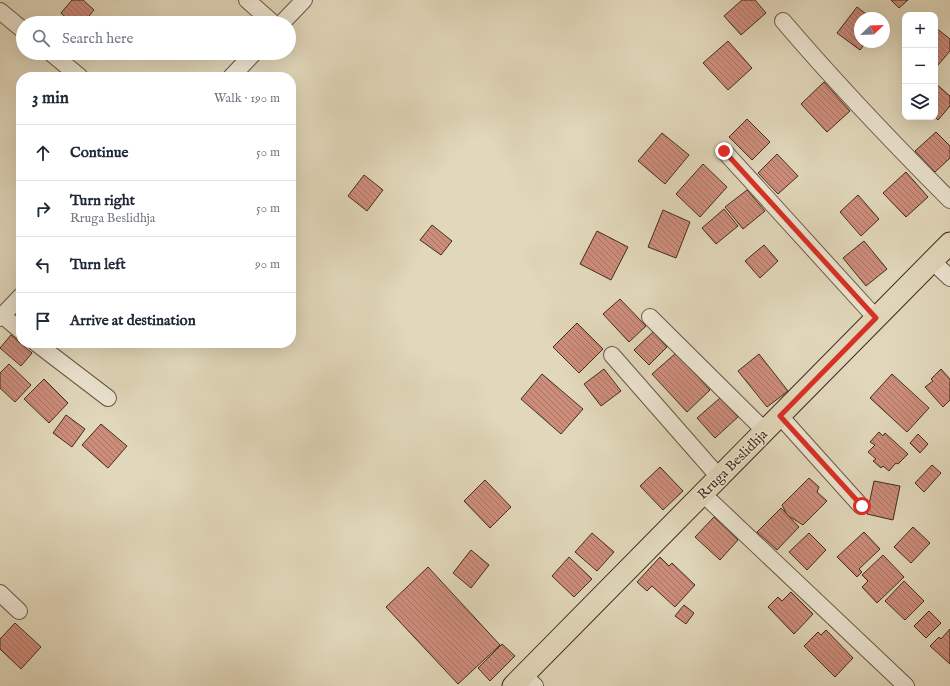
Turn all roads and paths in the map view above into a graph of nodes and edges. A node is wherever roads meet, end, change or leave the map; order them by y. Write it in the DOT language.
graph roads {
  1 [pos="247,0"];
  2 [pos="304,0"];
  3 [pos="0,11"];
  4 [pos="265,16"];
  5 [pos="289,16"];
  6 [pos="783,21"];
  7 [pos="16,24"];
  8 [pos="59,60"];
  9 [pos="247,60"];
  10 [pos="74,72"];
  11 [pos="236,72"];
  12 [pos="724,151"];
  13 [pos="950,200"];
  14 [pos="950,243"];
  15 [pos="932,261"];
  16 [pos="950,278"];
  17 [pos="16,301"];
  18 [pos="1,317"];
  19 [pos="650,317"];
  20 [pos="876,318"];
  21 [pos="16,328"];
  22 [pos="43,348"];
  23 [pos="612,355"];
  24 [pos="108,398"];
  25 [pos="780,416"];
  26 [pos="765,431"];
  27 [pos="719,477"];
  28 [pos="703,494"];
  29 [pos="862,506"];
  30 [pos="0,593"];
  31 [pos="18,611"];
  32 [pos="524,682"];
  33 [pos="906,686"];
  1 -- 4 [label="street"];
  2 -- 5 [label="street"];
  3 -- 7 [label="street"];
  6 -- 13 [label="street"];
  8 -- 10 [label="street"];
  9 -- 11 [label="street"];
  12 -- 20 [label="street"];
  14 -- 15 [label="main road, Rruga Beslidhja"];
  15 -- 16 [label="street"];
  15 -- 20 [label="main road, Rruga Beslidhja"];
  17 -- 18 [label="street"];
  18 -- 21 [label="street"];
  19 -- 26 [label="street"];
  20 -- 25 [label="main road, Rruga Beslidhja"];
  22 -- 24 [label="street"];
  23 -- 27 [label="street"];
  25 -- 26 [label="main road, Rruga Beslidhja"];
  25 -- 29 [label="street"];
  26 -- 27 [label="main road, Rruga Beslidhja"];
  27 -- 28 [label="main road, Rruga Beslidhja"];
  28 -- 32 [label="main road, Rruga Beslidhja"];
  28 -- 33 [label="street"];
  30 -- 31 [label="street"];
}
